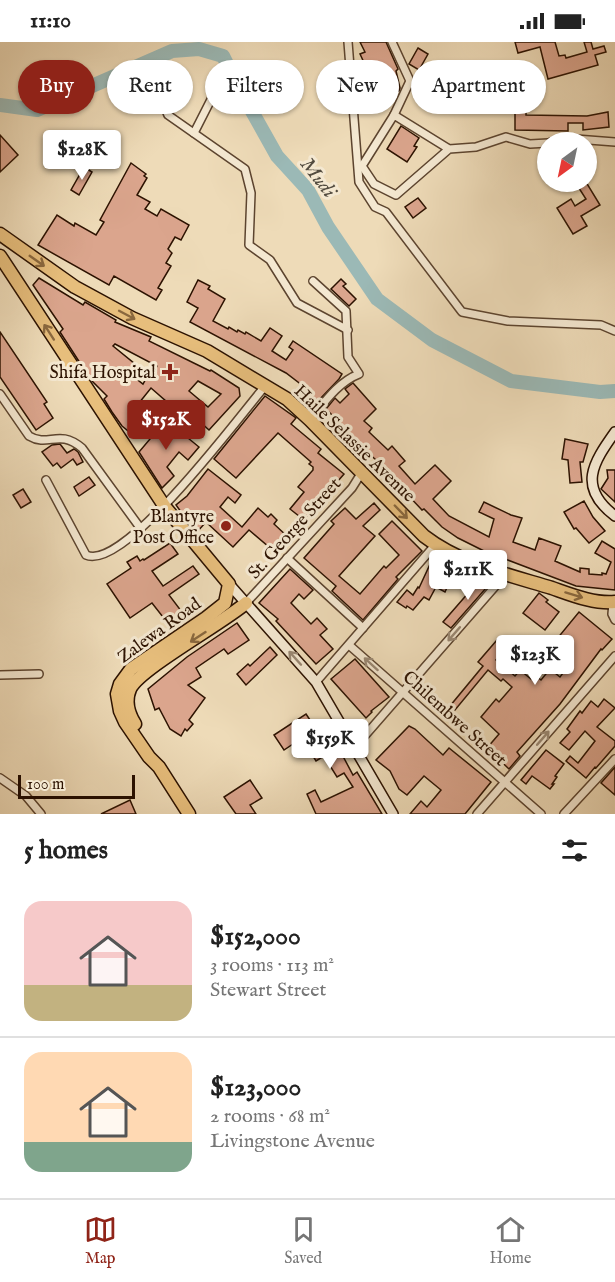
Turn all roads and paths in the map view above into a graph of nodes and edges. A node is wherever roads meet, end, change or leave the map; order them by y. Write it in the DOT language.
graph roads {
  1 [pos="348,42"];
  2 [pos="392,42"];
  3 [pos="205,112"];
  4 [pos="168,114"];
  5 [pos="394,115"];
  6 [pos="194,134"];
  7 [pos="597,141"];
  8 [pos="615,142"];
  9 [pos="537,144"];
  10 [pos="449,149"];
  11 [pos="0,234"];
  12 [pos="0,256"];
  13 [pos="313,281"];
  14 [pos="348,330"];
  15 [pos="615,331"];
  16 [pos="266,385"];
  17 [pos="0,394"];
  18 [pos="310,420"];
  19 [pos="615,432"];
  20 [pos="362,472"];
  21 [pos="46,480"];
  22 [pos="165,507"];
  23 [pos="615,516"];
  24 [pos="141,529"];
  25 [pos="435,545"];
  26 [pos="287,558"];
  27 [pos="506,574"];
  28 [pos="229,584"];
  29 [pos="246,603"];
  30 [pos="614,603"];
  31 [pos="615,620"];
  32 [pos="363,628"];
  33 [pos="349,645"];
  34 [pos="615,656"];
  35 [pos="39,674"];
  36 [pos="0,675"];
  37 [pos="316,682"];
  38 [pos="404,693"];
  39 [pos="355,747"];
  40 [pos="615,759"];
  41 [pos="159,767"];
  42 [pos="0,778"];
  43 [pos="504,782"];
  44 [pos="41,814"];
  45 [pos="189,814"];
  46 [pos="393,814"];
  47 [pos="477,814"];
  48 [pos="541,814"];
  49 [pos="564,814"];
  1 -- 15 [label="street"];
  2 -- 5 [label="street"];
  3 -- 6 [label="street"];
  4 -- 6 [label="street"];
  5 -- 10 [label="street"];
  5 -- 10 [label="street"];
  6 -- 14 [label="street"];
  7 -- 8 [label="street"];
  9 -- 10 [label="street"];
  11 -- 16 [label="highway, Haile Selassie Avenue, one-way"];
  22 -- 12 [label="highway, one-way"];
  13 -- 14 [label="street"];
  14 -- 18 [label="street"];
  16 -- 18 [label="highway, Haile Selassie Avenue"];
  16 -- 22 [label="street"];
  17 -- 24 [label="street"];
  18 -- 20 [label="highway, Haile Selassie Avenue"];
  19 -- 23 [label="street"];
  20 -- 25 [label="highway, Haile Selassie Avenue, one-way"];
  20 -- 26 [label="street, St. George Street"];
  21 -- 24 [label="street"];
  22 -- 24 [label="street"];
  22 -- 28 [label="highway"];
  25 -- 27 [label="highway, Haile Selassie Avenue"];
  25 -- 32 [label="street"];
  26 -- 29 [label="street, St. George Street"];
  26 -- 32 [label="street"];
  27 -- 30 [label="highway, Haile Selassie Avenue, one-way"];
  27 -- 38 [label="street, one-way"];
  28 -- 29 [label="street"];
  28 -- 41 [label="highway, Zalewa Road"];
  37 -- 29 [label="street, one-way"];
  29 -- 41 [label="highway, Zalewa Road, one-way"];
  30 -- 31 [label="street"];
  32 -- 33 [label="street"];
  33 -- 37 [label="street"];
  38 -- 33 [label="street, Chilembwe Street, one-way"];
  43 -- 34 [label="street, one-way"];
  35 -- 36 [label="street"];
  37 -- 39 [label="street"];
  38 -- 39 [label="street"];
  38 -- 43 [label="street, Chilembwe Street"];
  39 -- 46 [label="street"];
  40 -- 49 [label="street"];
  41 -- 45 [label="highway, Zalewa Road"];
  42 -- 44 [label="street"];
  43 -- 47 [label="street"];
  43 -- 48 [label="street, Chilembwe Street"];
}
